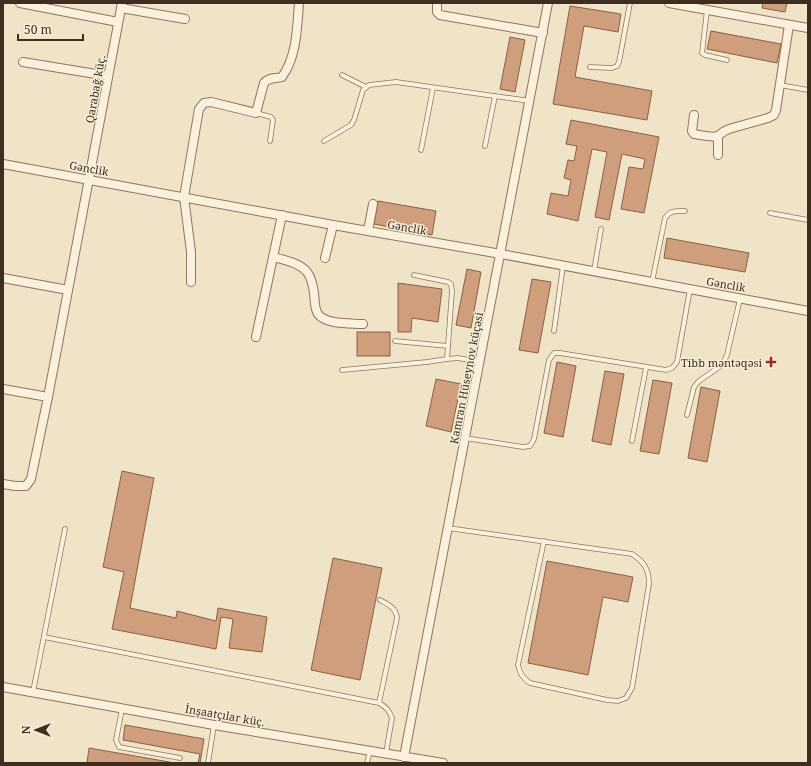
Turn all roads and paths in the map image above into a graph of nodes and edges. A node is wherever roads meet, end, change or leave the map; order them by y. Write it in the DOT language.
graph roads {
  1 [pos="20,3"];
  2 [pos="299,3"];
  3 [pos="437,3"];
  4 [pos="548,3"];
  5 [pos="630,3"];
  6 [pos="669,3"];
  7 [pos="121,6"];
  8 [pos="707,10"];
  9 [pos="185,19"];
  10 [pos="118,22"];
  11 [pos="789,25"];
  12 [pos="808,28"];
  13 [pos="543,32"];
  14 [pos="727,60"];
  15 [pos="23,62"];
  16 [pos="590,67"];
  17 [pos="342,75"];
  18 [pos="108,76"];
  19 [pos="780,85"];
  20 [pos="366,87"];
  21 [pos="433,88"];
  22 [pos="808,90"];
  23 [pos="495,96"];
  24 [pos="530,101"];
  25 [pos="256,113"];
  26 [pos="694,114"];
  27 [pos="718,136"];
  28 [pos="270,141"];
  29 [pos="324,141"];
  30 [pos="485,146"];
  31 [pos="421,150"];
  32 [pos="718,155"];
  33 [pos="3,164"];
  34 [pos="89,180"];
  35 [pos="184,197"];
  36 [pos="373,204"];
  37 [pos="685,211"];
  38 [pos="770,213"];
  39 [pos="282,215"];
  40 [pos="808,220"];
  41 [pos="332,225"];
  42 [pos="602,229"];
  43 [pos="368,231"];
  44 [pos="500,254"];
  45 [pos="273,257"];
  46 [pos="326,258"];
  47 [pos="563,266"];
  48 [pos="594,272"];
  49 [pos="414,275"];
  50 [pos="3,278"];
  51 [pos="192,282"];
  52 [pos="652,282"];
  53 [pos="690,289"];
  54 [pos="68,290"];
  55 [pos="740,298"];
  56 [pos="808,311"];
  57 [pos="363,324"];
  58 [pos="554,331"];
  59 [pos="256,337"];
  60 [pos="395,341"];
  61 [pos="448,346"];
  62 [pos="447,359"];
  63 [pos="481,362"];
  64 [pos="646,368"];
  65 [pos="342,370"];
  66 [pos="3,389"];
  67 [pos="48,397"];
  68 [pos="687,415"];
  69 [pos="465,438"];
  70 [pos="632,441"];
  71 [pos="3,484"];
  72 [pos="448,528"];
  73 [pos="65,530"];
  74 [pos="544,541"];
  75 [pos="380,600"];
  76 [pos="44,637"];
  77 [pos="3,687"];
  78 [pos="33,692"];
  79 [pos="379,703"];
  80 [pos="122,709"];
  81 [pos="214,725"];
  82 [pos="370,751"];
  83 [pos="386,754"];
  84 [pos="404,757"];
  85 [pos="180,758"];
  86 [pos="208,763"];
  87 [pos="367,763"];
  88 [pos="443,763"];
  1 -- 10 [label="street"];
  2 -- 25 [label="street"];
  3 -- 13 [label="street"];
  4 -- 13 [label="street, Kamran Hüseynov küçəsi"];
  5 -- 16 [label="lane"];
  6 -- 8 [label="street"];
  7 -- 9 [label="street"];
  7 -- 10 [label="street, Qarabağ küç."];
  8 -- 11 [label="street"];
  8 -- 14 [label="lane"];
  10 -- 18 [label="street, Qarabağ küç."];
  11 -- 12 [label="street"];
  11 -- 19 [label="street"];
  13 -- 24 [label="street, Kamran Hüseynov küçəsi"];
  15 -- 18 [label="street"];
  17 -- 20 [label="lane"];
  18 -- 34 [label="street, Qarabağ küç."];
  19 -- 22 [label="lane"];
  19 -- 27 [label="street"];
  20 -- 21 [label="lane"];
  20 -- 29 [label="lane"];
  21 -- 23 [label="lane"];
  21 -- 31 [label="lane"];
  23 -- 24 [label="lane"];
  23 -- 30 [label="lane"];
  24 -- 44 [label="street, Kamran Hüseynov küçəsi"];
  25 -- 28 [label="lane"];
  25 -- 35 [label="street"];
  26 -- 27 [label="street"];
  27 -- 32 [label="street"];
  33 -- 34 [label="street, Gənclik"];
  34 -- 35 [label="street, Gənclik"];
  34 -- 54 [label="street, Qarabağ küç."];
  35 -- 39 [label="street, Gənclik"];
  35 -- 51 [label="street"];
  36 -- 43 [label="street"];
  37 -- 52 [label="lane"];
  38 -- 40 [label="lane"];
  39 -- 41 [label="street, Gənclik"];
  39 -- 45 [label="street"];
  41 -- 43 [label="street, Gənclik"];
  41 -- 46 [label="street"];
  42 -- 48 [label="lane"];
  43 -- 44 [label="street, Gənclik"];
  44 -- 47 [label="street, Gənclik"];
  44 -- 63 [label="street, Kamran Hüseynov küçəsi"];
  45 -- 57 [label="street"];
  45 -- 59 [label="street"];
  47 -- 48 [label="street, Gənclik"];
  47 -- 58 [label="lane"];
  48 -- 52 [label="street, Gənclik"];
  49 -- 61 [label="lane"];
  50 -- 54 [label="street"];
  52 -- 53 [label="street, Gənclik"];
  53 -- 55 [label="street, Gənclik"];
  53 -- 64 [label="lane"];
  54 -- 67 [label="street, Qarabağ küç."];
  55 -- 56 [label="street, Gənclik"];
  55 -- 68 [label="lane"];
  60 -- 61 [label="lane"];
  61 -- 62 [label="lane"];
  62 -- 63 [label="lane"];
  62 -- 65 [label="lane"];
  63 -- 69 [label="street, Kamran Hüseynov küçəsi"];
  64 -- 69 [label="lane"];
  64 -- 70 [label="lane"];
  66 -- 67 [label="street"];
  67 -- 71 [label="street, Qarabağ küç."];
  69 -- 72 [label="street, Kamran Hüseynov küçəsi"];
  72 -- 74 [label="lane"];
  72 -- 84 [label="street, Kamran Hüseynov küçəsi"];
  73 -- 76 [label="lane"];
  74 -- 74 [label="lane"];
  75 -- 79 [label="lane"];
  76 -- 78 [label="lane"];
  76 -- 79 [label="lane"];
  77 -- 78 [label="street, İnşaatçılar küç."];
  78 -- 80 [label="street, İnşaatçılar küç."];
  79 -- 83 [label="lane"];
  80 -- 81 [label="street, İnşaatçılar küç."];
  80 -- 85 [label="lane"];
  81 -- 82 [label="street, İnşaatçılar küç."];
  81 -- 86 [label="lane"];
  82 -- 83 [label="street, İnşaatçılar küç."];
  82 -- 87 [label="lane"];
  83 -- 84 [label="street, İnşaatçılar küç."];
  84 -- 88 [label="street, İnşaatçılar küç."];
}
